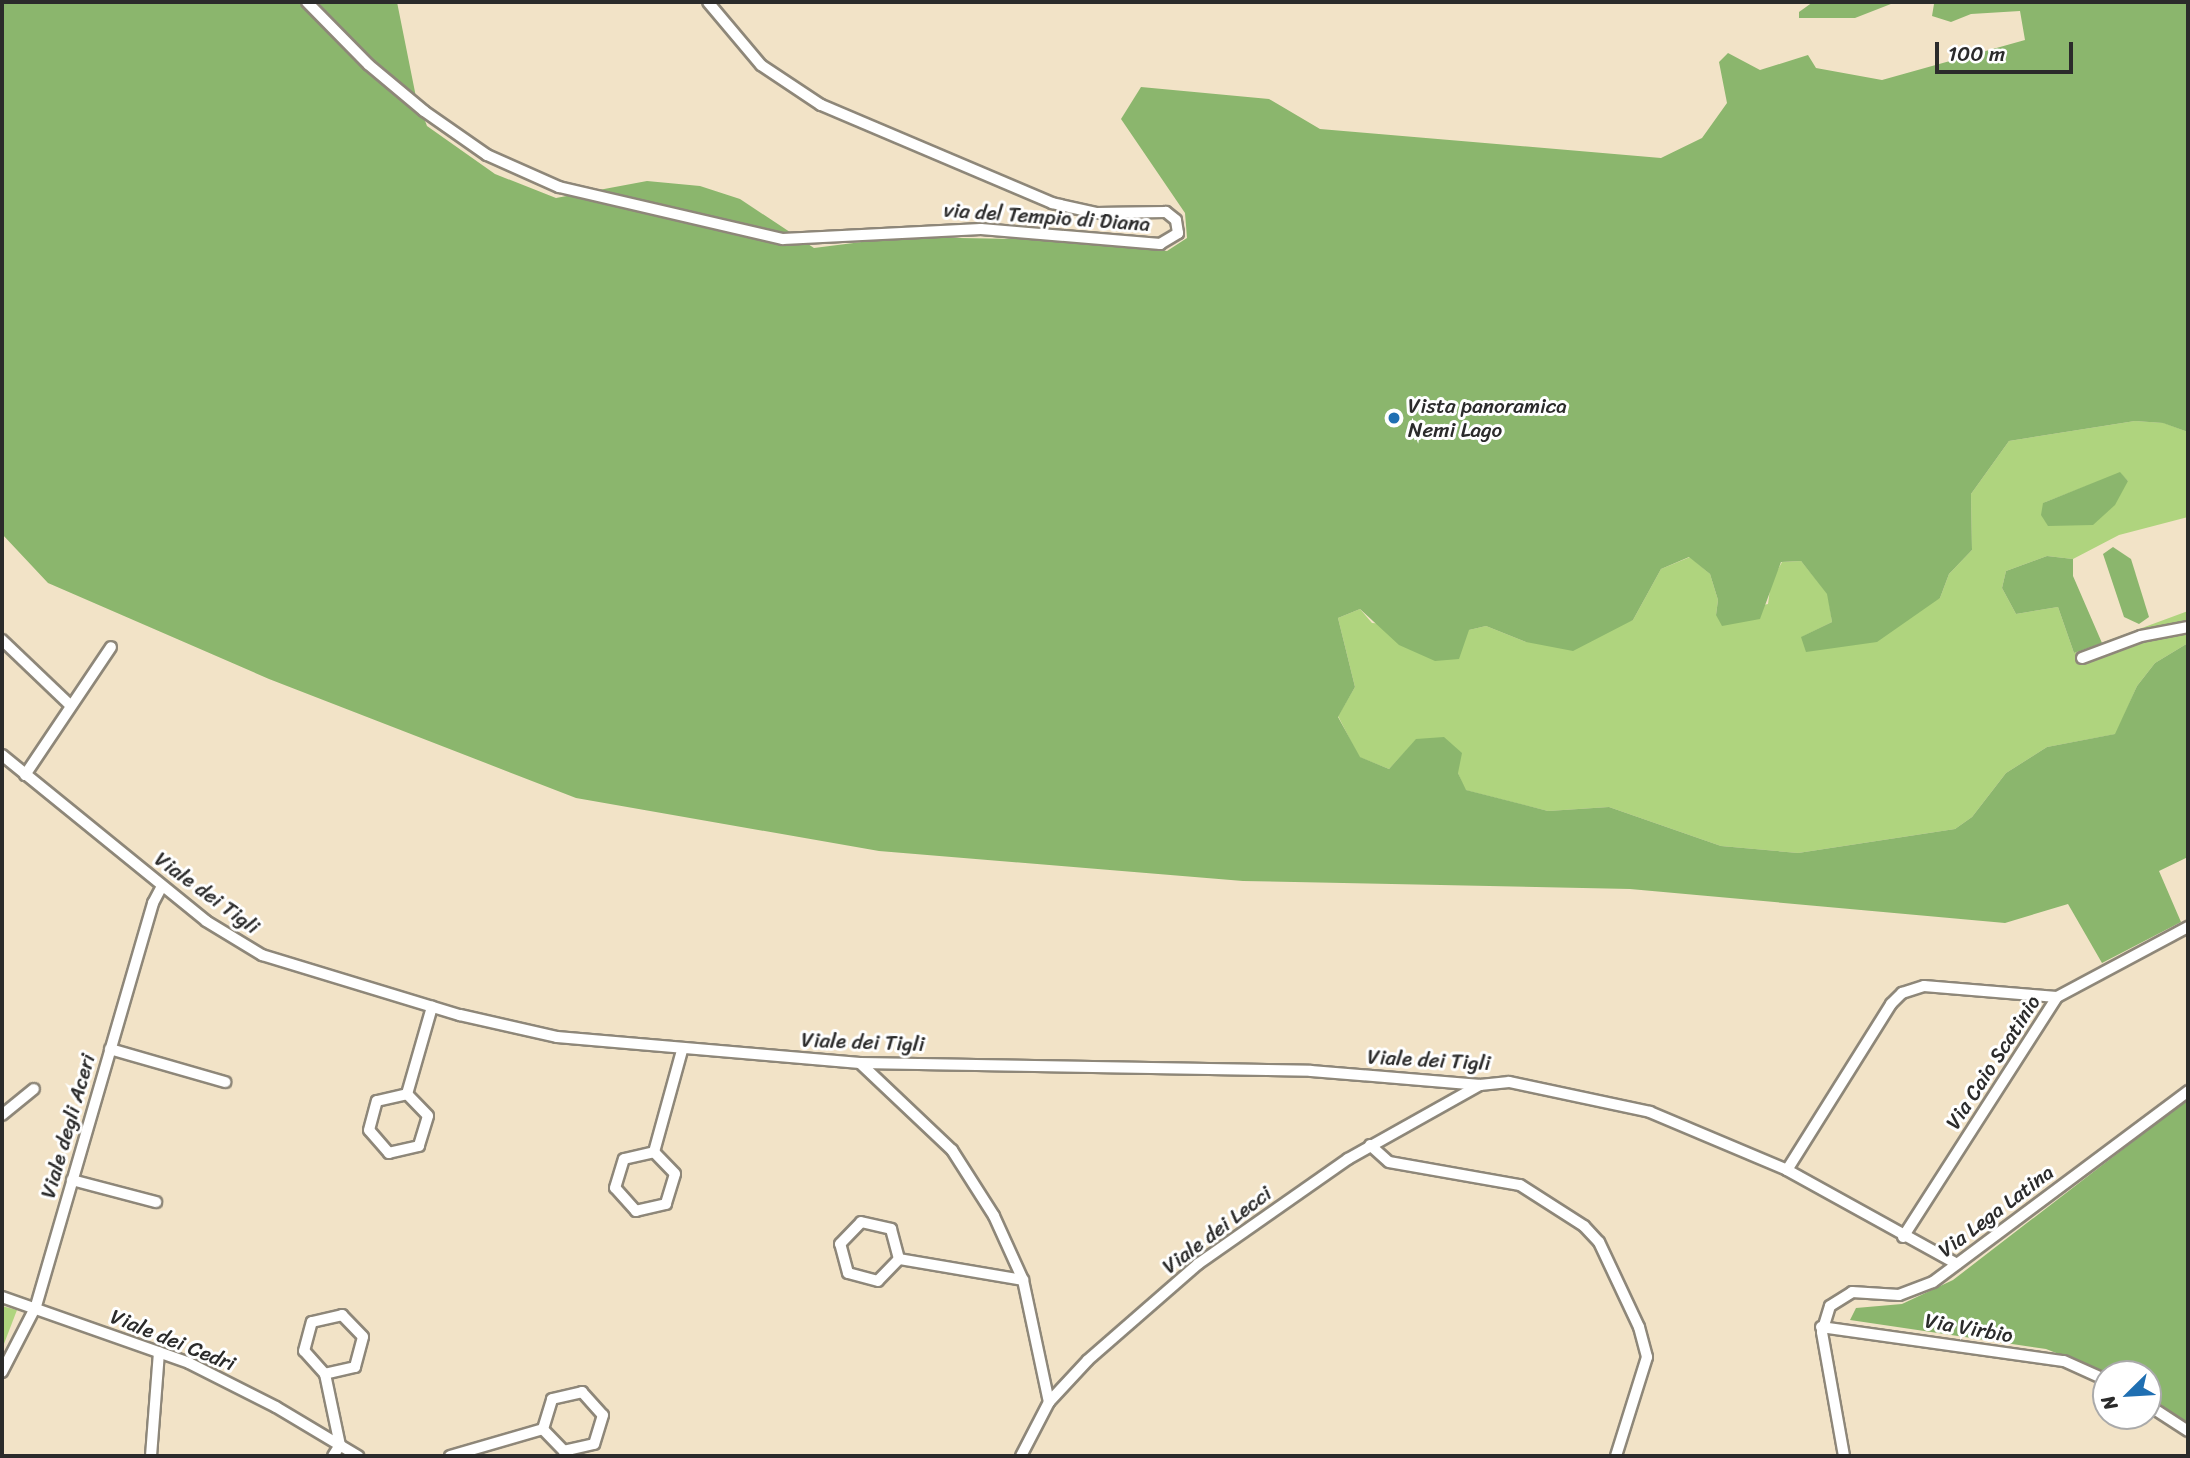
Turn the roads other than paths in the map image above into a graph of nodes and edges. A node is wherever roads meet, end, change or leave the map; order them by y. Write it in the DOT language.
graph roads {
  1 [pos="307,2"];
  2 [pos="708,2"];
  3 [pos="2188,627"];
  4 [pos="2,640"];
  5 [pos="111,647"];
  6 [pos="2082,659"];
  7 [pos="70,705"];
  8 [pos="2,755"];
  9 [pos="25,775"];
  10 [pos="162,886"];
  11 [pos="2188,927"];
  12 [pos="2057,997"];
  13 [pos="432,1007"];
  14 [pos="110,1049"];
  15 [pos="682,1050"];
  16 [pos="860,1063"];
  17 [pos="225,1082"];
  18 [pos="1480,1085"];
  19 [pos="34,1089"];
  20 [pos="2188,1091"];
  21 [pos="407,1094"];
  22 [pos="2,1115"];
  23 [pos="1370,1145"];
  24 [pos="654,1152"];
  25 [pos="1787,1170"];
  26 [pos="72,1180"];
  27 [pos="156,1202"];
  28 [pos="1903,1237"];
  29 [pos="899,1259"];
  30 [pos="1957,1264"];
  31 [pos="1024,1280"];
  32 [pos="2,1297"];
  33 [pos="36,1306"];
  34 [pos="1821,1327"];
  35 [pos="159,1352"];
  36 [pos="2,1373"];
  37 [pos="325,1374"];
  38 [pos="2092,1374"];
  39 [pos="1049,1402"];
  40 [pos="2162,1414"];
  41 [pos="543,1429"];
  42 [pos="2188,1431"];
  43 [pos="340,1445"];
  44 [pos="151,1456"];
  45 [pos="333,1456"];
  46 [pos="358,1456"];
  47 [pos="450,1456"];
  48 [pos="1021,1456"];
  49 [pos="1616,1456"];
  50 [pos="1844,1456"];
  1 -- 2 [label="street, via del Tempio di Diana"];
  3 -- 6 [label="street"];
  4 -- 7 [label="street"];
  5 -- 7 [label="street"];
  7 -- 9 [label="street"];
  8 -- 9 [label="street, Viale dei Tigli"];
  9 -- 10 [label="street, Viale dei Tigli"];
  10 -- 13 [label="street, Viale dei Tigli"];
  10 -- 14 [label="street, Viale degli Aceri"];
  11 -- 12 [label="street, Via Caio Scatinio"];
  12 -- 25 [label="street"];
  12 -- 28 [label="street, Via Caio Scatinio"];
  13 -- 15 [label="street, Viale dei Tigli"];
  13 -- 21 [label="street"];
  14 -- 17 [label="street"];
  14 -- 26 [label="street, Viale degli Aceri"];
  15 -- 16 [label="street, Viale dei Tigli"];
  15 -- 24 [label="street"];
  16 -- 18 [label="street, Viale dei Tigli"];
  16 -- 31 [label="street"];
  18 -- 23 [label="street, Viale dei Lecci"];
  18 -- 25 [label="street, Viale dei Tigli"];
  19 -- 22 [label="street"];
  20 -- 30 [label="street, Via Lega Latina"];
  21 -- 21 [label="street"];
  23 -- 39 [label="street, Viale dei Lecci"];
  23 -- 49 [label="street"];
  24 -- 24 [label="street"];
  25 -- 28 [label="street, Viale dei Tigli"];
  26 -- 27 [label="street"];
  26 -- 33 [label="street, Viale degli Aceri"];
  28 -- 30 [label="street, Viale dei Tigli"];
  29 -- 29 [label="street"];
  29 -- 31 [label="street"];
  30 -- 34 [label="street, Via Lega Latina"];
  31 -- 39 [label="street"];
  32 -- 33 [label="street, Viale dei Cedri"];
  33 -- 35 [label="street, Viale dei Cedri"];
  33 -- 36 [label="street, Viale degli Aceri"];
  34 -- 38 [label="street, Via Virbio"];
  34 -- 50 [label="street"];
  35 -- 43 [label="street, Viale dei Cedri"];
  35 -- 44 [label="street"];
  37 -- 37 [label="street"];
  37 -- 43 [label="street"];
  39 -- 48 [label="street, Viale dei Lecci"];
  40 -- 42 [label="street"];
  41 -- 41 [label="street"];
  41 -- 47 [label="street"];
  43 -- 45 [label="street"];
  43 -- 46 [label="street, Viale dei Cedri"];
}
